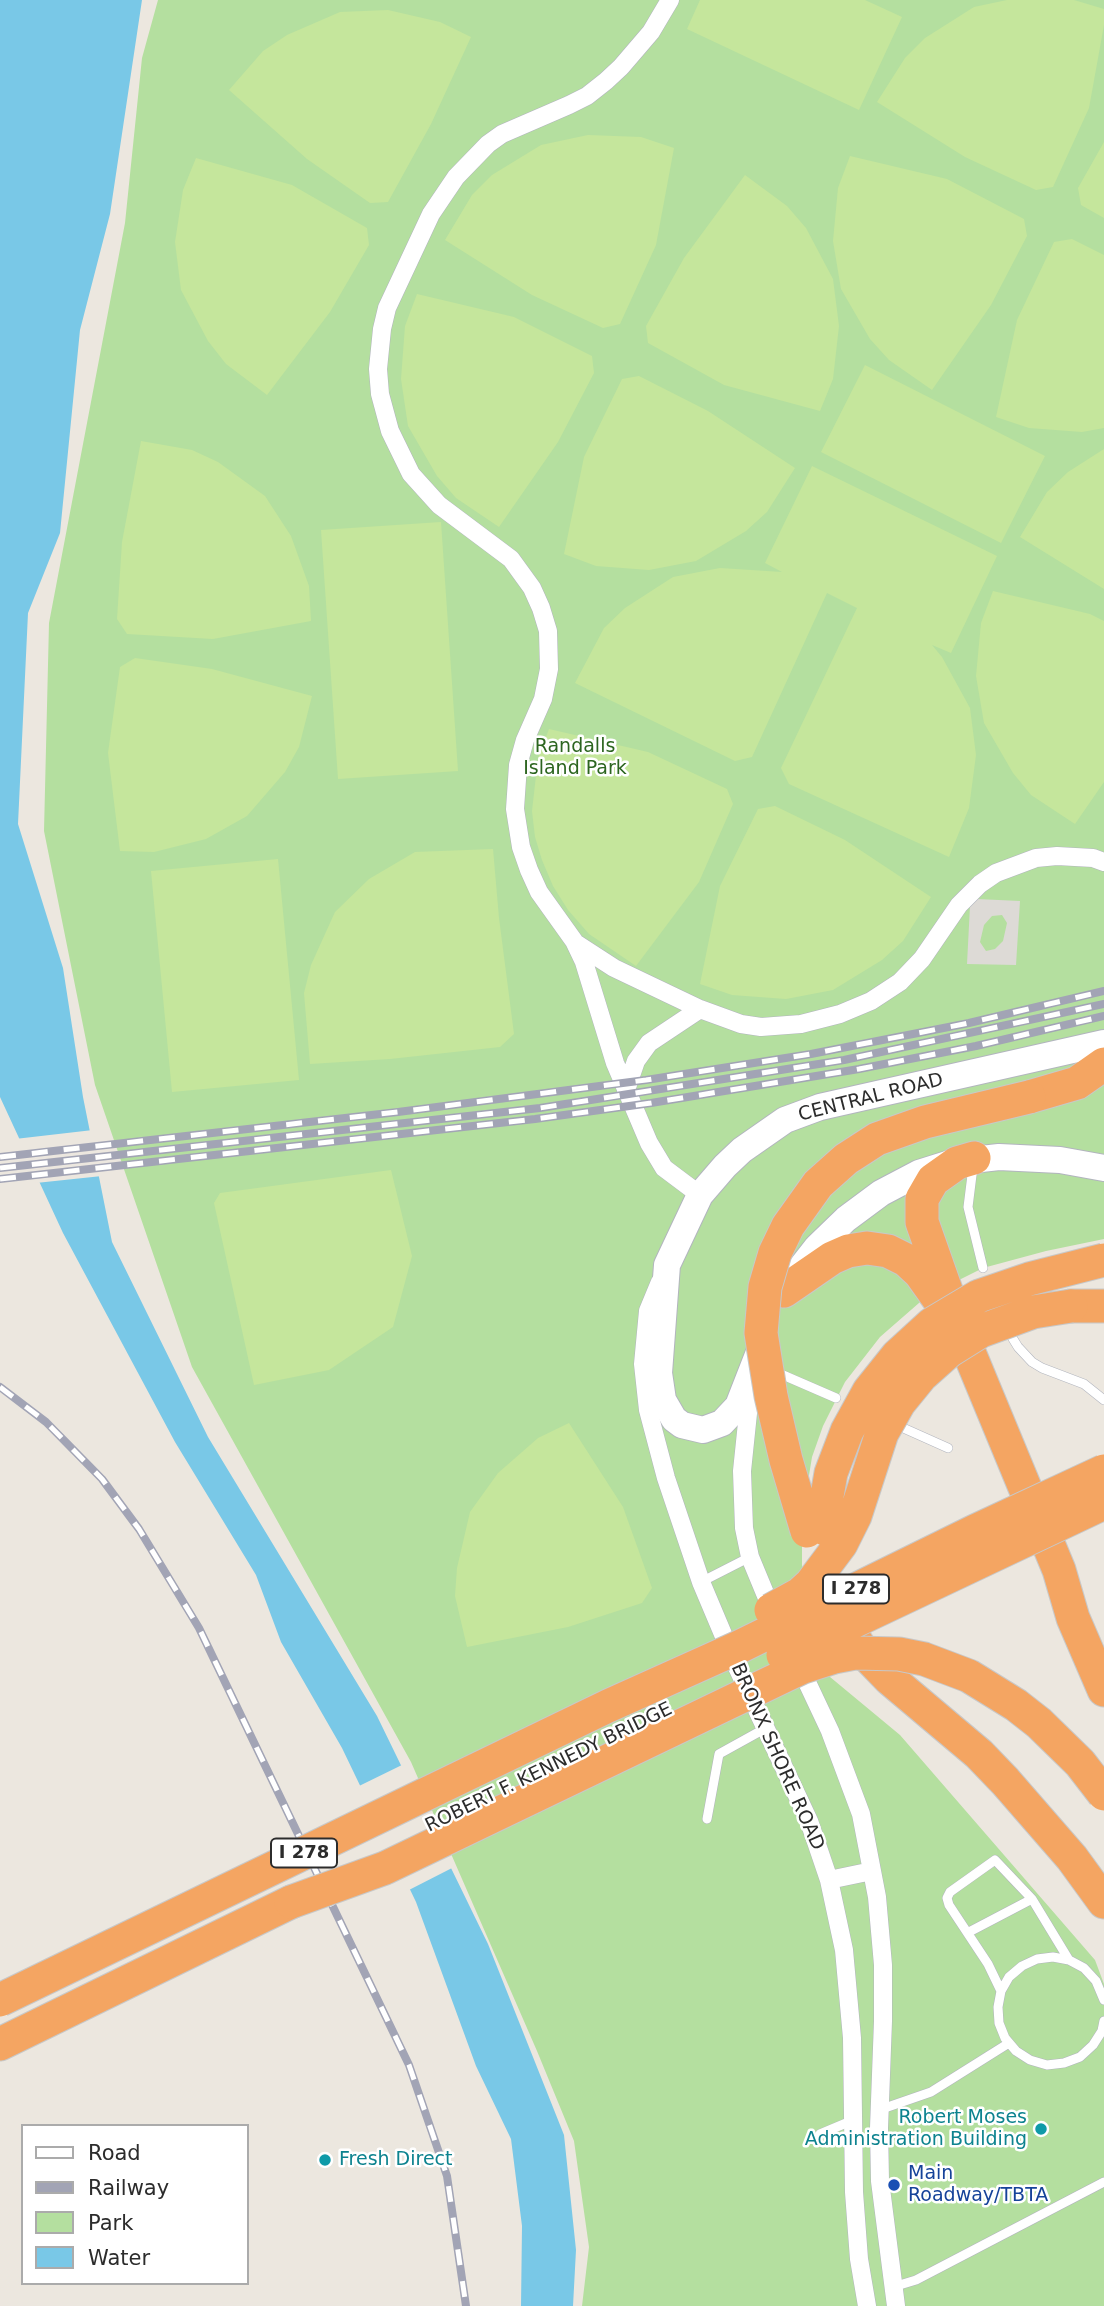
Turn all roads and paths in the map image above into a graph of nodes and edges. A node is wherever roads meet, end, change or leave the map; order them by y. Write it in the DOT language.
graph roads {
  1 [pos="670,0"];
  2 [pos="1104,862"];
  3 [pos="574,942"];
  4 [pos="700,1009"];
  5 [pos="1104,1043"];
  6 [pos="1104,1064"];
  7 [pos="626,1090"];
  8 [pos="974,1158"];
  9 [pos="1099,1163"];
  10 [pos="700,1195"];
  11 [pos="1104,1261"];
  12 [pos="667,1265"];
  13 [pos="983,1268"];
  14 [pos="784,1291"];
  15 [pos="1104,1306"];
  16 [pos="961,1333"];
  17 [pos="1010,1334"];
  18 [pos="756,1363"];
  19 [pos="836,1398"];
  20 [pos="1104,1400"];
  21 [pos="901,1427"];
  22 [pos="948,1448"];
  23 [pos="1104,1471"];
  24 [pos="1104,1503"];
  25 [pos="816,1530"];
  26 [pos="750,1557"];
  27 [pos="1059,1570"];
  28 [pos="701,1582"];
  29 [pos="1104,1656"];
  30 [pos="1104,1690"];
  31 [pos="608,1706"];
  32 [pos="767,1727"];
  33 [pos="1104,1794"];
  34 [pos="707,1819"];
  35 [pos="872,1871"];
  36 [pos="829,1880"];
  37 [pos="1032,1899"];
  38 [pos="291,1902"];
  39 [pos="1104,1902"];
  40 [pos="969,1932"];
  41 [pos="1069,1960"];
  42 [pos="1001,1991"];
  43 [pos="0,2000"];
  44 [pos="1104,2000"];
  45 [pos="1104,2022"];
  46 [pos="1009,2043"];
  47 [pos="0,2044"];
  48 [pos="879,2110"];
  49 [pos="851,2121"];
  50 [pos="820,2134"];
  51 [pos="1104,2182"];
  52 [pos="892,2287"];
  53 [pos="865,2299"];
  54 [pos="896,2306"];
  1 -- 3 [label="street"];
  2 -- 4 [label="street"];
  3 -- 4 [label="street"];
  3 -- 7 [label="street"];
  4 -- 7 [label="street"];
  5 -- 10 [label="street, CENTRAL ROAD"];
  6 -- 25 [label="highway, bridge"];
  7 -- 10 [label="street"];
  8 -- 9 [label="street"];
  8 -- 13 [label="lane"];
  8 -- 14 [label="street"];
  8 -- 16 [label="highway"];
  10 -- 12 [label="street, CENTRAL ROAD"];
  11 -- 25 [label="highway, bridge"];
  12 -- 18 [label="street"];
  12 -- 28 [label="street, BRONX SHORE ROAD"];
  14 -- 16 [label="highway"];
  14 -- 18 [label="street"];
  15 -- 31 [label="highway, bridge"];
  16 -- 27 [label="highway"];
  17 -- 20 [label="lane"];
  18 -- 19 [label="lane"];
  18 -- 26 [label="street"];
  21 -- 22 [label="lane"];
  23 -- 31 [label="highway, ROBERT F. KENNEDY BRIDGE / I 278, bridge"];
  24 -- 38 [label="highway, ROBERT F. KENNEDY BRIDGE / I 278, bridge"];
  25 -- 39 [label="highway"];
  26 -- 28 [label="lane"];
  26 -- 35 [label="street"];
  27 -- 29 [label="highway"];
  27 -- 30 [label="highway"];
  28 -- 32 [label="street, BRONX SHORE ROAD"];
  31 -- 43 [label="highway, ROBERT F. KENNEDY BRIDGE / I 278, bridge"];
  32 -- 34 [label="lane"];
  32 -- 36 [label="street, BRONX SHORE ROAD"];
  33 -- 38 [label="highway, bridge"];
  35 -- 36 [label="street"];
  35 -- 48 [label="street"];
  36 -- 49 [label="street, BRONX SHORE ROAD"];
  37 -- 40 [label="lane"];
  37 -- 40 [label="lane"];
  37 -- 41 [label="lane"];
  38 -- 47 [label="highway, ROBERT F. KENNEDY BRIDGE / I 278"];
  40 -- 42 [label="lane"];
  41 -- 42 [label="lane"];
  41 -- 44 [label="lane"];
  42 -- 46 [label="lane"];
  45 -- 46 [label="lane"];
  46 -- 48 [label="lane"];
  48 -- 49 [label="street"];
  48 -- 52 [label="street"];
  49 -- 50 [label="lane"];
  49 -- 53 [label="street, BRONX SHORE ROAD"];
  51 -- 52 [label="lane"];
  52 -- 53 [label="street"];
  52 -- 54 [label="street"];
}
